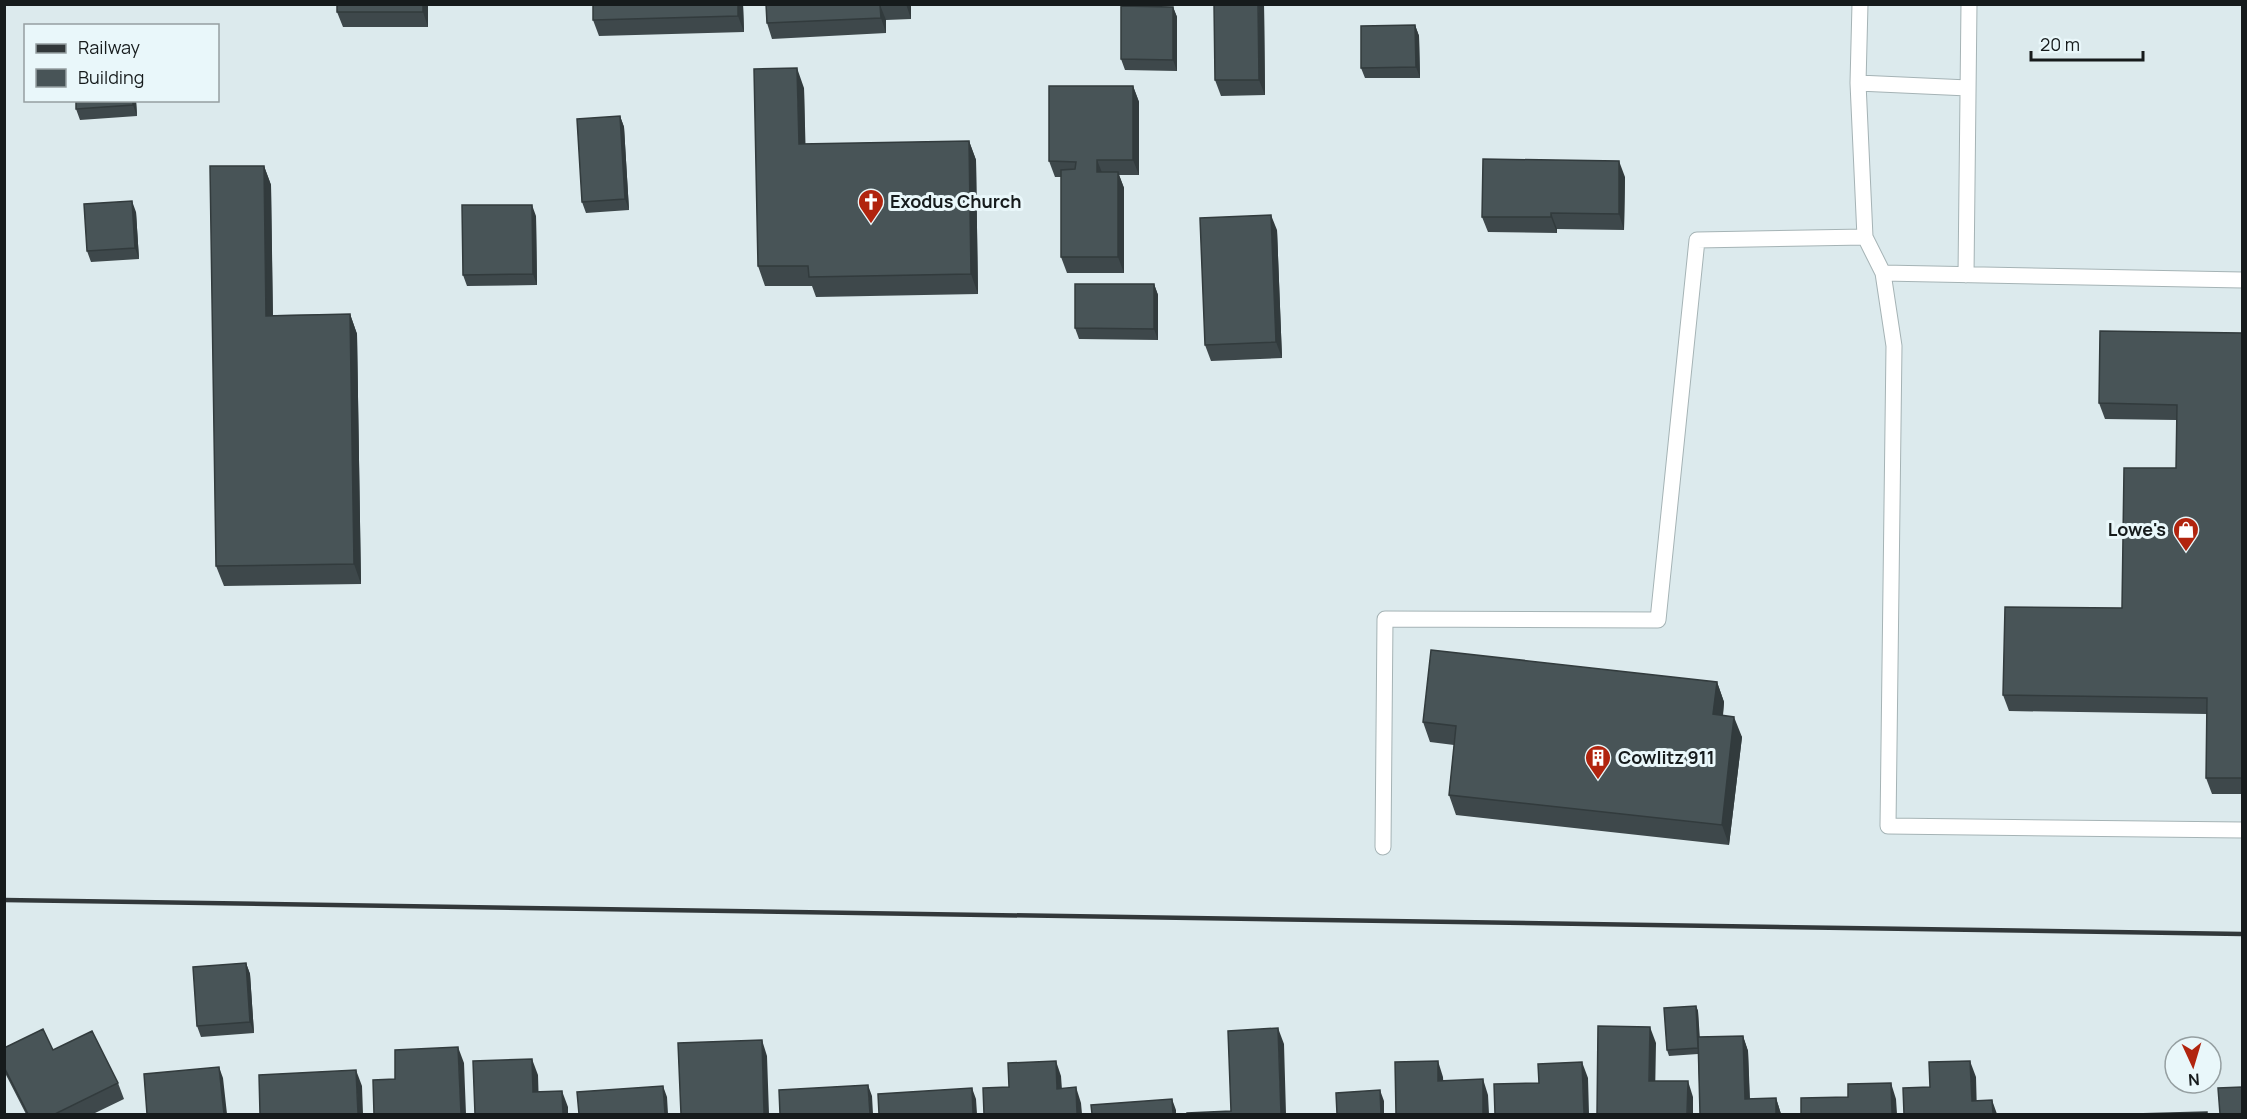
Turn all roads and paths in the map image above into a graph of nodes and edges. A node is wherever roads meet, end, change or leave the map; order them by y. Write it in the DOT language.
graph roads {
  1 [pos="1860,4"];
  2 [pos="1969,4"];
  3 [pos="1858,83"];
  4 [pos="1968,88"];
  5 [pos="1865,237"];
  6 [pos="1883,273"];
  7 [pos="1966,275"];
  8 [pos="2242,280"];
  9 [pos="2242,830"];
  10 [pos="1383,847"];
  1 -- 3 [label="lane"];
  2 -- 4 [label="lane"];
  3 -- 4 [label="lane"];
  3 -- 5 [label="lane"];
  4 -- 7 [label="lane"];
  5 -- 6 [label="lane"];
  5 -- 10 [label="lane"];
  6 -- 7 [label="lane"];
  6 -- 9 [label="lane"];
  7 -- 8 [label="lane"];
}
